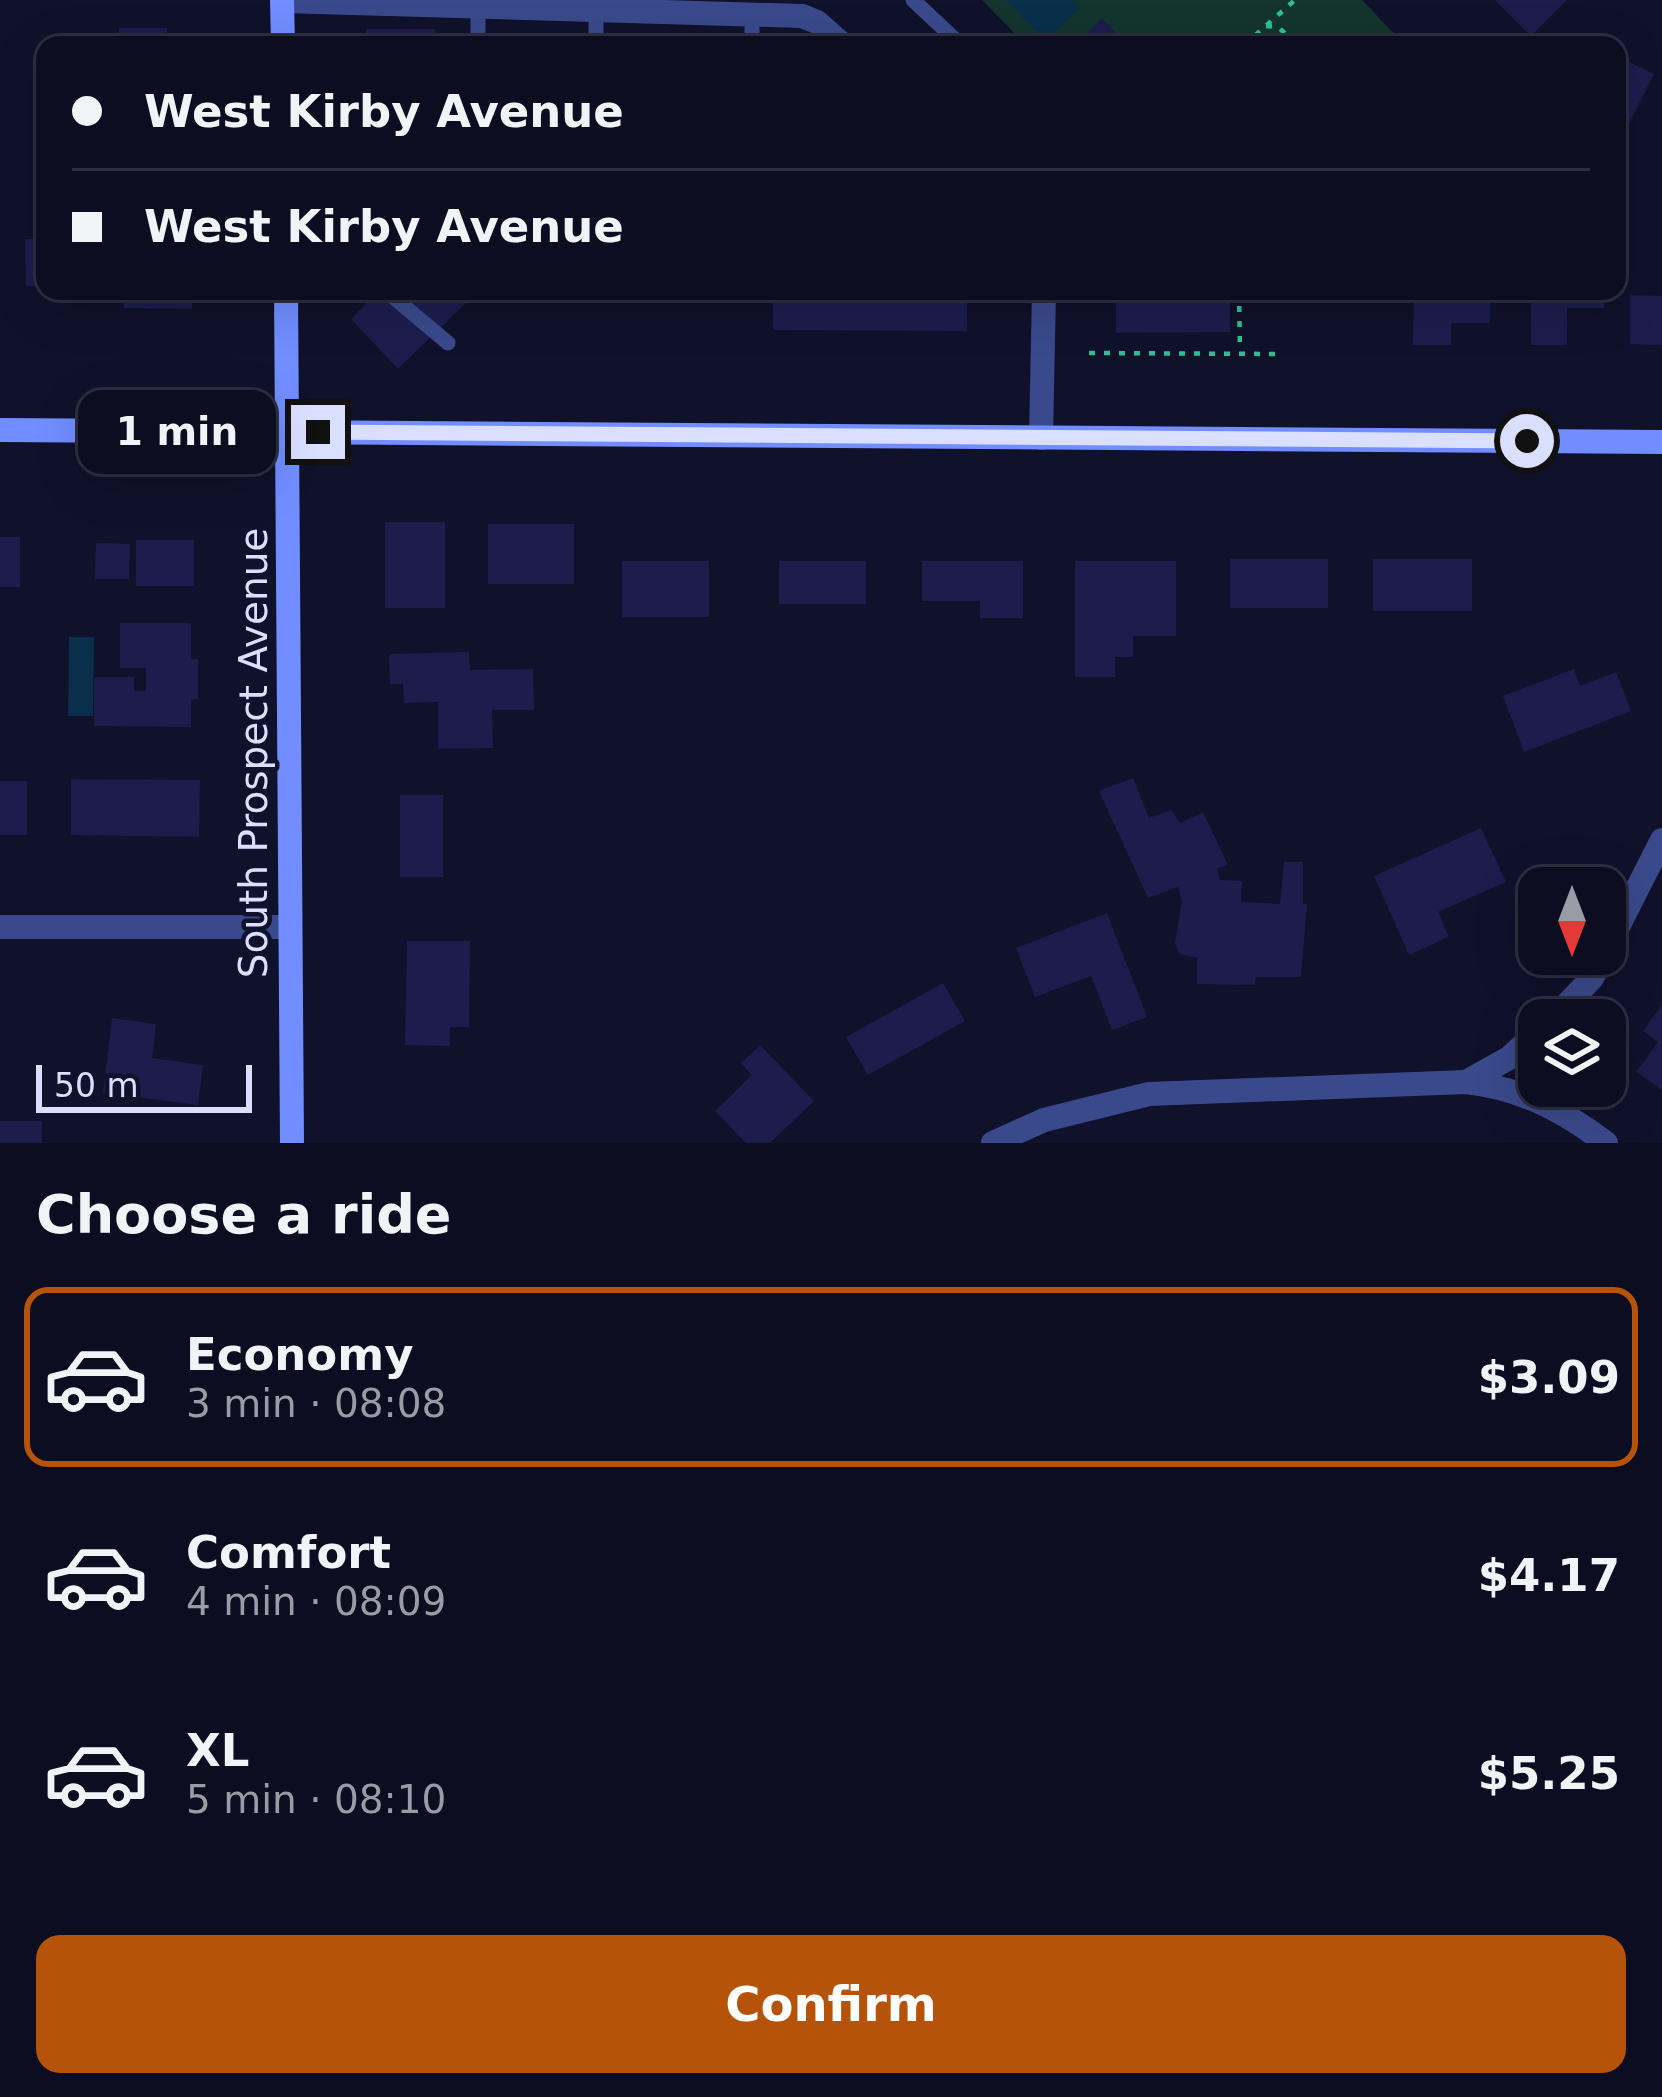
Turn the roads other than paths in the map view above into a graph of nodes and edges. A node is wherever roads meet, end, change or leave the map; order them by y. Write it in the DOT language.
graph roads {
  1 [pos="913,0"];
  2 [pos="282,1"];
  3 [pos="374,3"];
  4 [pos="590,7"];
  5 [pos="663,7"];
  6 [pos="478,8"];
  7 [pos="752,14"];
  8 [pos="283,36"];
  9 [pos="478,36"];
  10 [pos="752,36"];
  11 [pos="833,36"];
  12 [pos="951,36"];
  13 [pos="286,300"];
  14 [pos="397,300"];
  15 [pos="1044,300"];
  16 [pos="448,343"];
  17 [pos="0,430"];
  18 [pos="288,432"];
  19 [pos="1041,438"];
  20 [pos="1662,442"];
  21 [pos="1662,840"];
  22 [pos="0,927"];
  23 [pos="290,927"];
  24 [pos="1572,999"];
  25 [pos="1518,1050"];
  26 [pos="1466,1082"];
  27 [pos="292,1143"];
  28 [pos="993,1143"];
  29 [pos="1606,1143"];
  1 -- 12 [label="lane"];
  2 -- 3 [label="street"];
  2 -- 8 [label="main road"];
  3 -- 6 [label="street"];
  4 -- 5 [label="street"];
  4 -- 6 [label="street"];
  5 -- 7 [label="street"];
  6 -- 9 [label="lane"];
  7 -- 10 [label="lane"];
  7 -- 11 [label="street"];
  13 -- 18 [label="main road, South Prospect Avenue"];
  14 -- 16 [label="lane"];
  15 -- 19 [label="street"];
  17 -- 18 [label="main road"];
  18 -- 19 [label="main road"];
  18 -- 23 [label="main road, South Prospect Avenue"];
  19 -- 20 [label="main road"];
  21 -- 24 [label="street"];
  22 -- 23 [label="street"];
  23 -- 27 [label="main road, South Prospect Avenue"];
  25 -- 26 [label="street"];
  26 -- 28 [label="street"];
  26 -- 29 [label="street"];
}
